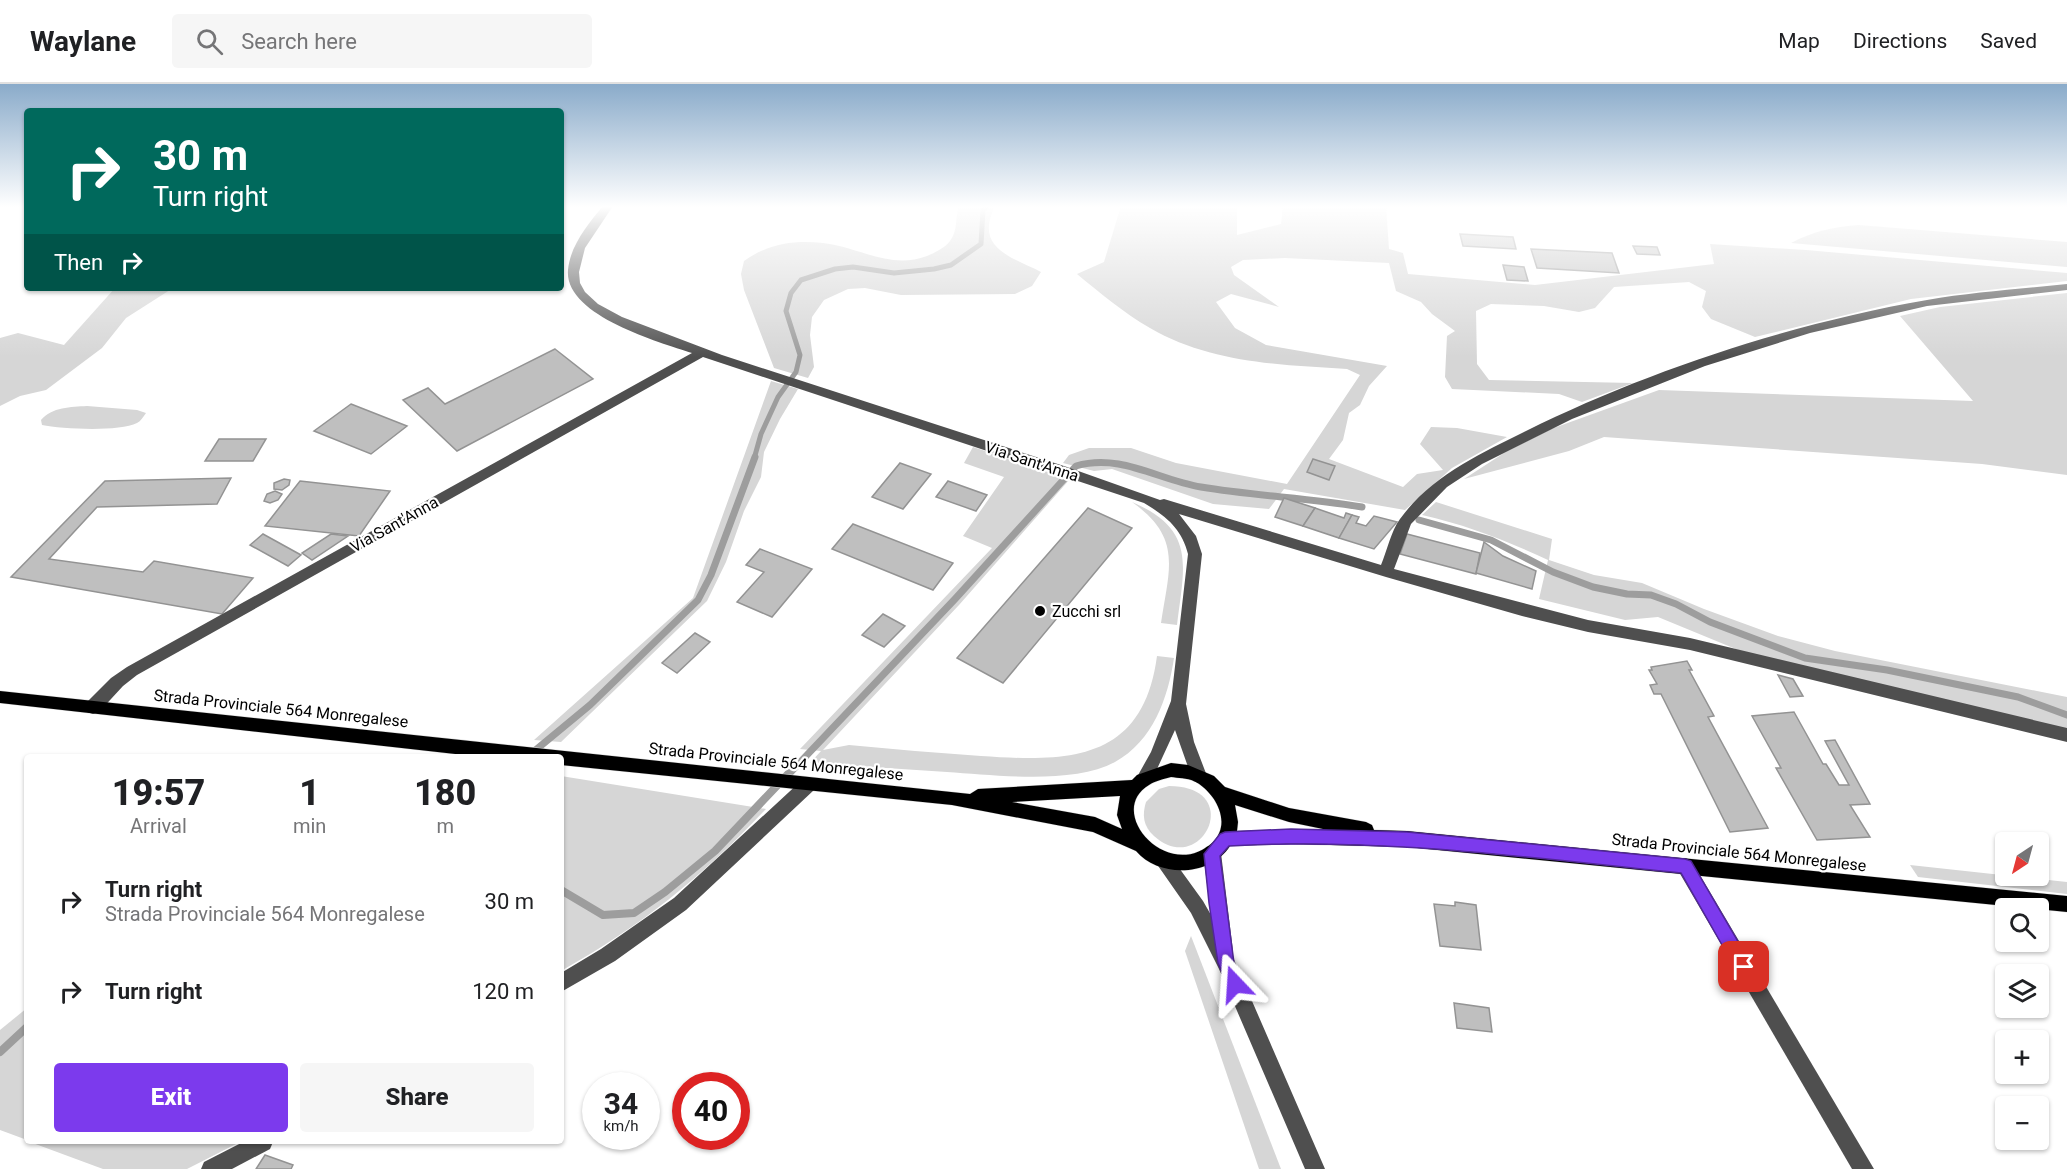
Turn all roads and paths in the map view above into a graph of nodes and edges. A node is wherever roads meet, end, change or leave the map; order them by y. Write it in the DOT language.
graph roads {
  1 [pos="577,257"];
  2 [pos="2067,286"];
  3 [pos="703,352"];
  4 [pos="1149,500"];
  5 [pos="1386,572"];
  6 [pos="0,697"];
  7 [pos="1179,701"];
  8 [pos="93,707"];
  9 [pos="2067,735"];
  10 [pos="527,754"];
  11 [pos="564,758"];
  12 [pos="1199,776"];
  13 [pos="1139,782"];
  14 [pos="800,784"];
  15 [pos="1220,793"];
  16 [pos="952,798"];
  17 [pos="1225,839"];
  18 [pos="1407,839"];
  19 [pos="1137,844"];
  20 [pos="1212,854"];
  21 [pos="1163,860"];
  22 [pos="1685,866"];
  23 [pos="2067,904"];
  24 [pos="1226,963"];
  25 [pos="564,981"];
  26 [pos="259,1144"];
  27 [pos="211,1169"];
  28 [pos="1315,1169"];
  29 [pos="1864,1169"];
  1 -- 3 [label="street, Via Sant'Anna"];
  2 -- 5 [label="street"];
  3 -- 4 [label="street, Via Sant'Anna"];
  3 -- 8 [label="street, Via Sant'Anna"];
  4 -- 5 [label="street"];
  4 -- 7 [label="street, Via Sant'Anna"];
  5 -- 9 [label="street"];
  6 -- 8 [label="main road, Strada Provinciale 564 Monregalese"];
  7 -- 12 [label="street, Via Sant'Anna"];
  7 -- 13 [label="street, Via Sant'Anna"];
  8 -- 10 [label="main road, Strada Provinciale 564 Monregalese"];
  11 -- 14 [label="main road, Strada Provinciale 564 Monregalese"];
  12 -- 13 [label="main road, Strada Provinciale 564 Monregalese"];
  12 -- 15 [label="main road, Strada Provinciale 564 Monregalese"];
  13 -- 16 [label="main road, Strada Provinciale 564 Monregalese"];
  13 -- 19 [label="main road"];
  14 -- 16 [label="main road, Strada Provinciale 564 Monregalese"];
  14 -- 25 [label="street"];
  15 -- 17 [label="main road"];
  15 -- 18 [label="main road, Strada Provinciale 564 Monregalese"];
  16 -- 19 [label="main road, Strada Provinciale 564 Monregalese"];
  17 -- 18 [label="main road, Strada Provinciale 564 Monregalese"];
  17 -- 20 [label="main road"];
  18 -- 22 [label="main road, Strada Provinciale 564 Monregalese"];
  19 -- 21 [label="main road, Strada Provinciale 564 Monregalese"];
  20 -- 21 [label="main road, Strada Provinciale 564 Monregalese"];
  20 -- 24 [label="street"];
  21 -- 24 [label="street"];
  22 -- 23 [label="main road, Strada Provinciale 564 Monregalese"];
  22 -- 29 [label="street"];
  24 -- 28 [label="street"];
  26 -- 27 [label="street"];
}
